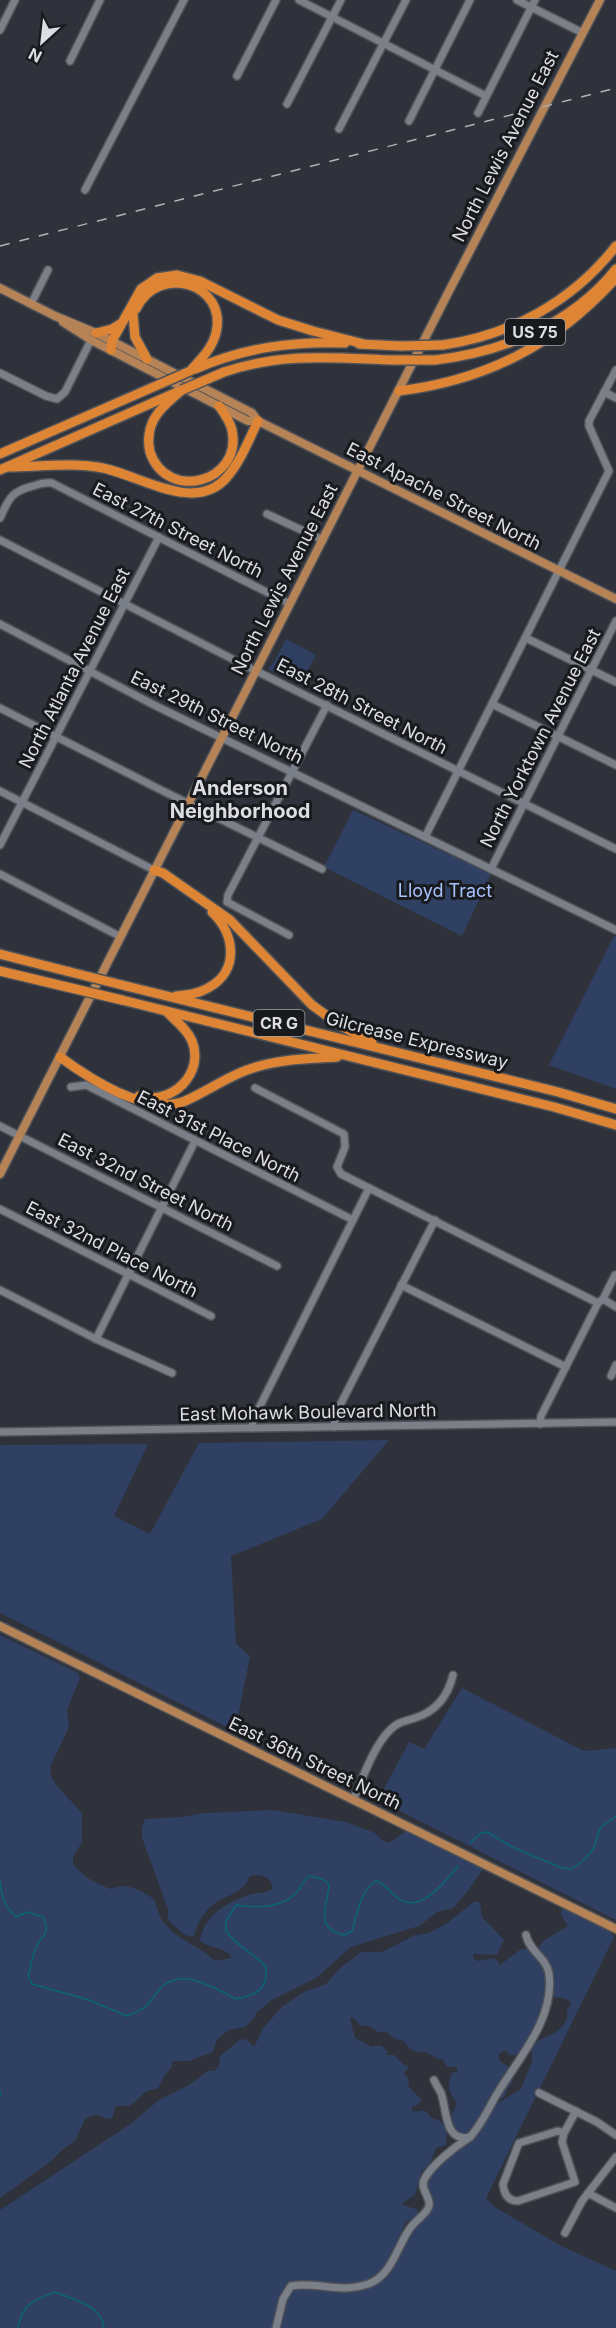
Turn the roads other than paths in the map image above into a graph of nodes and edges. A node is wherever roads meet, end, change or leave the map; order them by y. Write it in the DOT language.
graph roads {
  1 [pos="15,0"];
  2 [pos="100,0"];
  3 [pos="184,0"];
  4 [pos="276,0"];
  5 [pos="299,0"];
  6 [pos="341,0"];
  7 [pos="406,0"];
  8 [pos="470,0"];
  9 [pos="517,0"];
  10 [pos="600,0"];
  11 [pos="533,4"];
  12 [pos="332,16"];
  13 [pos="0,30"];
  14 [pos="583,33"];
  15 [pos="384,43"];
  16 [pos="70,61"];
  17 [pos="435,69"];
  18 [pos="237,76"];
  19 [pos="486,96"];
  20 [pos="287,104"];
  21 [pos="478,113"];
  22 [pos="410,121"];
  23 [pos="339,129"];
  24 [pos="85,190"];
  25 [pos="616,246"];
  26 [pos="616,268"];
  27 [pos="48,270"];
  28 [pos="616,278"];
  29 [pos="0,288"];
  30 [pos="31,304"];
  31 [pos="133,314"];
  32 [pos="122,323"];
  33 [pos="93,336"];
  34 [pos="364,344"];
  35 [pos="114,345"];
  36 [pos="147,359"];
  37 [pos="204,361"];
  38 [pos="616,370"];
  39 [pos="0,373"];
  40 [pos="399,391"];
  41 [pos="604,392"];
  42 [pos="616,398"];
  43 [pos="163,402"];
  44 [pos="219,406"];
  45 [pos="258,421"];
  46 [pos="0,454"];
  47 [pos="3,468"];
  48 [pos="358,471"];
  49 [pos="613,472"];
  50 [pos="267,514"];
  51 [pos="0,518"];
  52 [pos="159,537"];
  53 [pos="0,540"];
  54 [pos="323,540"];
  55 [pos="559,572"];
  56 [pos="616,599"];
  57 [pos="125,603"];
  58 [pos="290,604"];
  59 [pos="616,621"];
  60 [pos="0,624"];
  61 [pos="526,638"];
  62 [pos="89,670"];
  63 [pos="256,670"];
  64 [pos="591,670"];
  65 [pos="616,682"];
  66 [pos="327,705"];
  67 [pos="492,705"];
  68 [pos="0,708"];
  69 [pos="557,736"];
  70 [pos="56,737"];
  71 [pos="222,737"];
  72 [pos="616,765"];
  73 [pos="293,771"];
  74 [pos="459,771"];
  75 [pos="0,792"];
  76 [pos="22,803"];
  77 [pos="189,803"];
  78 [pos="523,804"];
  79 [pos="258,837"];
  80 [pos="425,837"];
  81 [pos="0,845"];
  82 [pos="616,849"];
  83 [pos="322,869"];
  84 [pos="491,869"];
  85 [pos="154,870"];
  86 [pos="0,874"];
  87 [pos="616,930"];
  88 [pos="289,934"];
  89 [pos="121,937"];
  90 [pos="0,954"];
  91 [pos="0,971"];
  92 [pos="171,997"];
  93 [pos="165,1011"];
  94 [pos="388,1050"];
  95 [pos="346,1056"];
  96 [pos="60,1057"];
  97 [pos="71,1087"];
  98 [pos="255,1088"];
  99 [pos="616,1109"];
  100 [pos="616,1125"];
  101 [pos="0,1126"];
  102 [pos="19,1136"];
  103 [pos="195,1141"];
  104 [pos="0,1174"];
  105 [pos="369,1188"];
  106 [pos="0,1209"];
  107 [pos="162,1209"];
  108 [pos="353,1220"];
  109 [pos="435,1220"];
  110 [pos="277,1266"];
  111 [pos="128,1274"];
  112 [pos="615,1275"];
  113 [pos="401,1285"];
  114 [pos="0,1290"];
  115 [pos="600,1301"];
  116 [pos="616,1307"];
  117 [pos="211,1316"];
  118 [pos="96,1339"];
  119 [pos="616,1365"];
  120 [pos="566,1367"];
  121 [pos="172,1373"];
  122 [pos="611,1376"];
  123 [pos="616,1422"];
  124 [pos="540,1424"];
  125 [pos="334,1427"];
  126 [pos="252,1428"];
  127 [pos="0,1432"];
  128 [pos="0,1626"];
  129 [pos="453,1674"];
  130 [pos="353,1800"];
  131 [pos="616,1929"];
  132 [pos="526,1935"];
  133 [pos="434,2080"];
  134 [pos="539,2093"];
  135 [pos="576,2111"];
  136 [pos="564,2133"];
  137 [pos="616,2135"];
  138 [pos="470,2137"];
  139 [pos="616,2157"];
  140 [pos="588,2193"];
  141 [pos="616,2208"];
  142 [pos="565,2233"];
  143 [pos="276,2328"];
  1 -- 13 [label="street"];
  2 -- 16 [label="street"];
  3 -- 24 [label="street"];
  4 -- 18 [label="street"];
  5 -- 12 [label="street"];
  6 -- 12 [label="street"];
  7 -- 15 [label="street"];
  8 -- 17 [label="street"];
  9 -- 11 [label="street"];
  10 -- 14 [label="main road, North Lewis Avenue East"];
  11 -- 14 [label="street"];
  11 -- 19 [label="street"];
  12 -- 15 [label="street"];
  12 -- 20 [label="street"];
  14 -- 40 [label="main road, North Lewis Avenue East"];
  15 -- 17 [label="street"];
  15 -- 23 [label="street"];
  17 -- 19 [label="street"];
  17 -- 22 [label="street"];
  19 -- 21 [label="street"];
  25 -- 34 [label="highway, US 75, bridge"];
  26 -- 43 [label="highway, US 75, bridge"];
  27 -- 30 [label="street"];
  28 -- 40 [label="highway"];
  29 -- 30 [label="main road, East Apache Street North"];
  30 -- 33 [label="main road, East Apache Street North"];
  31 -- 35 [label="highway"];
  31 -- 36 [label="highway"];
  31 -- 37 [label="highway"];
  32 -- 33 [label="highway"];
  32 -- 34 [label="highway"];
  32 -- 35 [label="highway"];
  33 -- 35 [label="main road, East Apache Street North"];
  33 -- 39 [label="street"];
  34 -- 37 [label="highway, US 75"];
  35 -- 36 [label="main road, East Apache Street North"];
  35 -- 44 [label="main road, East Apache Street North"];
  36 -- 45 [label="main road, East Apache Street North"];
  37 -- 46 [label="highway, US 75, bridge"];
  38 -- 41 [label="street"];
  40 -- 48 [label="main road, North Lewis Avenue East"];
  41 -- 42 [label="street"];
  41 -- 49 [label="street"];
  43 -- 44 [label="highway"];
  43 -- 47 [label="highway, US 75"];
  44 -- 45 [label="main road, East Apache Street North"];
  45 -- 47 [label="highway"];
  45 -- 48 [label="main road, East Apache Street North"];
  48 -- 54 [label="main road, North Lewis Avenue East"];
  48 -- 55 [label="main road, East Apache Street North"];
  49 -- 55 [label="street"];
  50 -- 54 [label="street"];
  51 -- 52 [label="street, East 27th Street North"];
  52 -- 57 [label="street, North Atlanta Avenue East"];
  52 -- 58 [label="street, East 27th Street North"];
  53 -- 57 [label="street, East 28th Street North"];
  54 -- 58 [label="main road, North Lewis Avenue East"];
  55 -- 56 [label="main road, East Apache Street North"];
  55 -- 61 [label="street"];
  57 -- 62 [label="street, North Atlanta Avenue East"];
  57 -- 63 [label="street, East 28th Street North"];
  58 -- 63 [label="main road, North Lewis Avenue East"];
  59 -- 64 [label="street, North Yorktown Avenue East"];
  60 -- 62 [label="street, East 29th Street North"];
  61 -- 64 [label="street"];
  61 -- 67 [label="street"];
  62 -- 70 [label="street, North Atlanta Avenue East"];
  62 -- 71 [label="street, East 29th Street North"];
  63 -- 66 [label="street, East 28th Street North"];
  63 -- 71 [label="main road, North Lewis Avenue East"];
  64 -- 65 [label="street"];
  64 -- 69 [label="street, North Yorktown Avenue East"];
  66 -- 73 [label="street"];
  66 -- 74 [label="street, East 28th Street North"];
  67 -- 69 [label="street"];
  67 -- 74 [label="street"];
  68 -- 70 [label="street"];
  69 -- 72 [label="street"];
  69 -- 78 [label="street, North Yorktown Avenue East"];
  70 -- 76 [label="street, North Atlanta Avenue East"];
  70 -- 77 [label="street"];
  71 -- 73 [label="street, East 29th Street North"];
  71 -- 77 [label="main road, North Lewis Avenue East"];
  73 -- 79 [label="street"];
  73 -- 80 [label="street, East 29th Street North"];
  74 -- 78 [label="street, East 28th Street North"];
  74 -- 80 [label="street"];
  75 -- 76 [label="street"];
  76 -- 81 [label="street, North Atlanta Avenue East"];
  76 -- 85 [label="street"];
  77 -- 79 [label="street"];
  77 -- 85 [label="main road, North Lewis Avenue East"];
  78 -- 82 [label="street, East 28th Street North"];
  78 -- 84 [label="street, North Yorktown Avenue East"];
  79 -- 83 [label="street"];
  79 -- 88 [label="street"];
  80 -- 84 [label="street, East 29th Street North"];
  84 -- 87 [label="street, East 29th Street North"];
  85 -- 89 [label="main road, North Lewis Avenue East"];
  85 -- 92 [label="highway"];
  85 -- 94 [label="highway"];
  86 -- 89 [label="street"];
  89 -- 96 [label="main road, North Lewis Avenue East"];
  90 -- 92 [label="highway, Gilcrease Expressway / CR G, bridge"];
  91 -- 93 [label="highway, Gilcrease Expressway / CR G, bridge"];
  92 -- 94 [label="highway, Gilcrease Expressway / CR G"];
  93 -- 95 [label="highway, Gilcrease Expressway / CR G"];
  93 -- 96 [label="highway"];
  94 -- 99 [label="highway, Gilcrease Expressway / CR G"];
  95 -- 96 [label="highway"];
  95 -- 100 [label="highway, Gilcrease Expressway / CR G"];
  96 -- 102 [label="main road, North Lewis Avenue East"];
  97 -- 103 [label="street, East 31st Place North"];
  98 -- 105 [label="street"];
  101 -- 102 [label="street, East 32nd Street North"];
  102 -- 104 [label="main road, North Lewis Avenue East"];
  102 -- 107 [label="street, East 32nd Street North"];
  103 -- 107 [label="street"];
  103 -- 108 [label="street, East 31st Place North"];
  105 -- 108 [label="street"];
  105 -- 109 [label="street"];
  106 -- 111 [label="street, East 32nd Place North"];
  107 -- 110 [label="street, East 32nd Street North"];
  107 -- 111 [label="street"];
  108 -- 126 [label="street"];
  109 -- 113 [label="street"];
  109 -- 115 [label="street"];
  111 -- 117 [label="street, East 32nd Place North"];
  111 -- 118 [label="street"];
  112 -- 115 [label="street"];
  113 -- 120 [label="street"];
  113 -- 125 [label="street"];
  114 -- 118 [label="street"];
  115 -- 116 [label="street"];
  115 -- 120 [label="street"];
  118 -- 121 [label="street"];
  119 -- 122 [label="street"];
  120 -- 124 [label="street"];
  123 -- 124 [label="street, East Mohawk Boulevard North"];
  124 -- 125 [label="street, East Mohawk Boulevard North"];
  125 -- 126 [label="street, East Mohawk Boulevard North"];
  126 -- 127 [label="street, East Mohawk Boulevard North"];
  128 -- 130 [label="main road, East 36th Street North"];
  129 -- 130 [label="street"];
  130 -- 131 [label="main road, East 36th Street North"];
  132 -- 138 [label="street"];
  133 -- 138 [label="street"];
  134 -- 135 [label="street"];
  135 -- 136 [label="street"];
  135 -- 137 [label="street"];
  136 -- 136 [label="street"];
  138 -- 143 [label="street"];
  139 -- 140 [label="street"];
  140 -- 141 [label="street"];
  140 -- 142 [label="street"];
}
